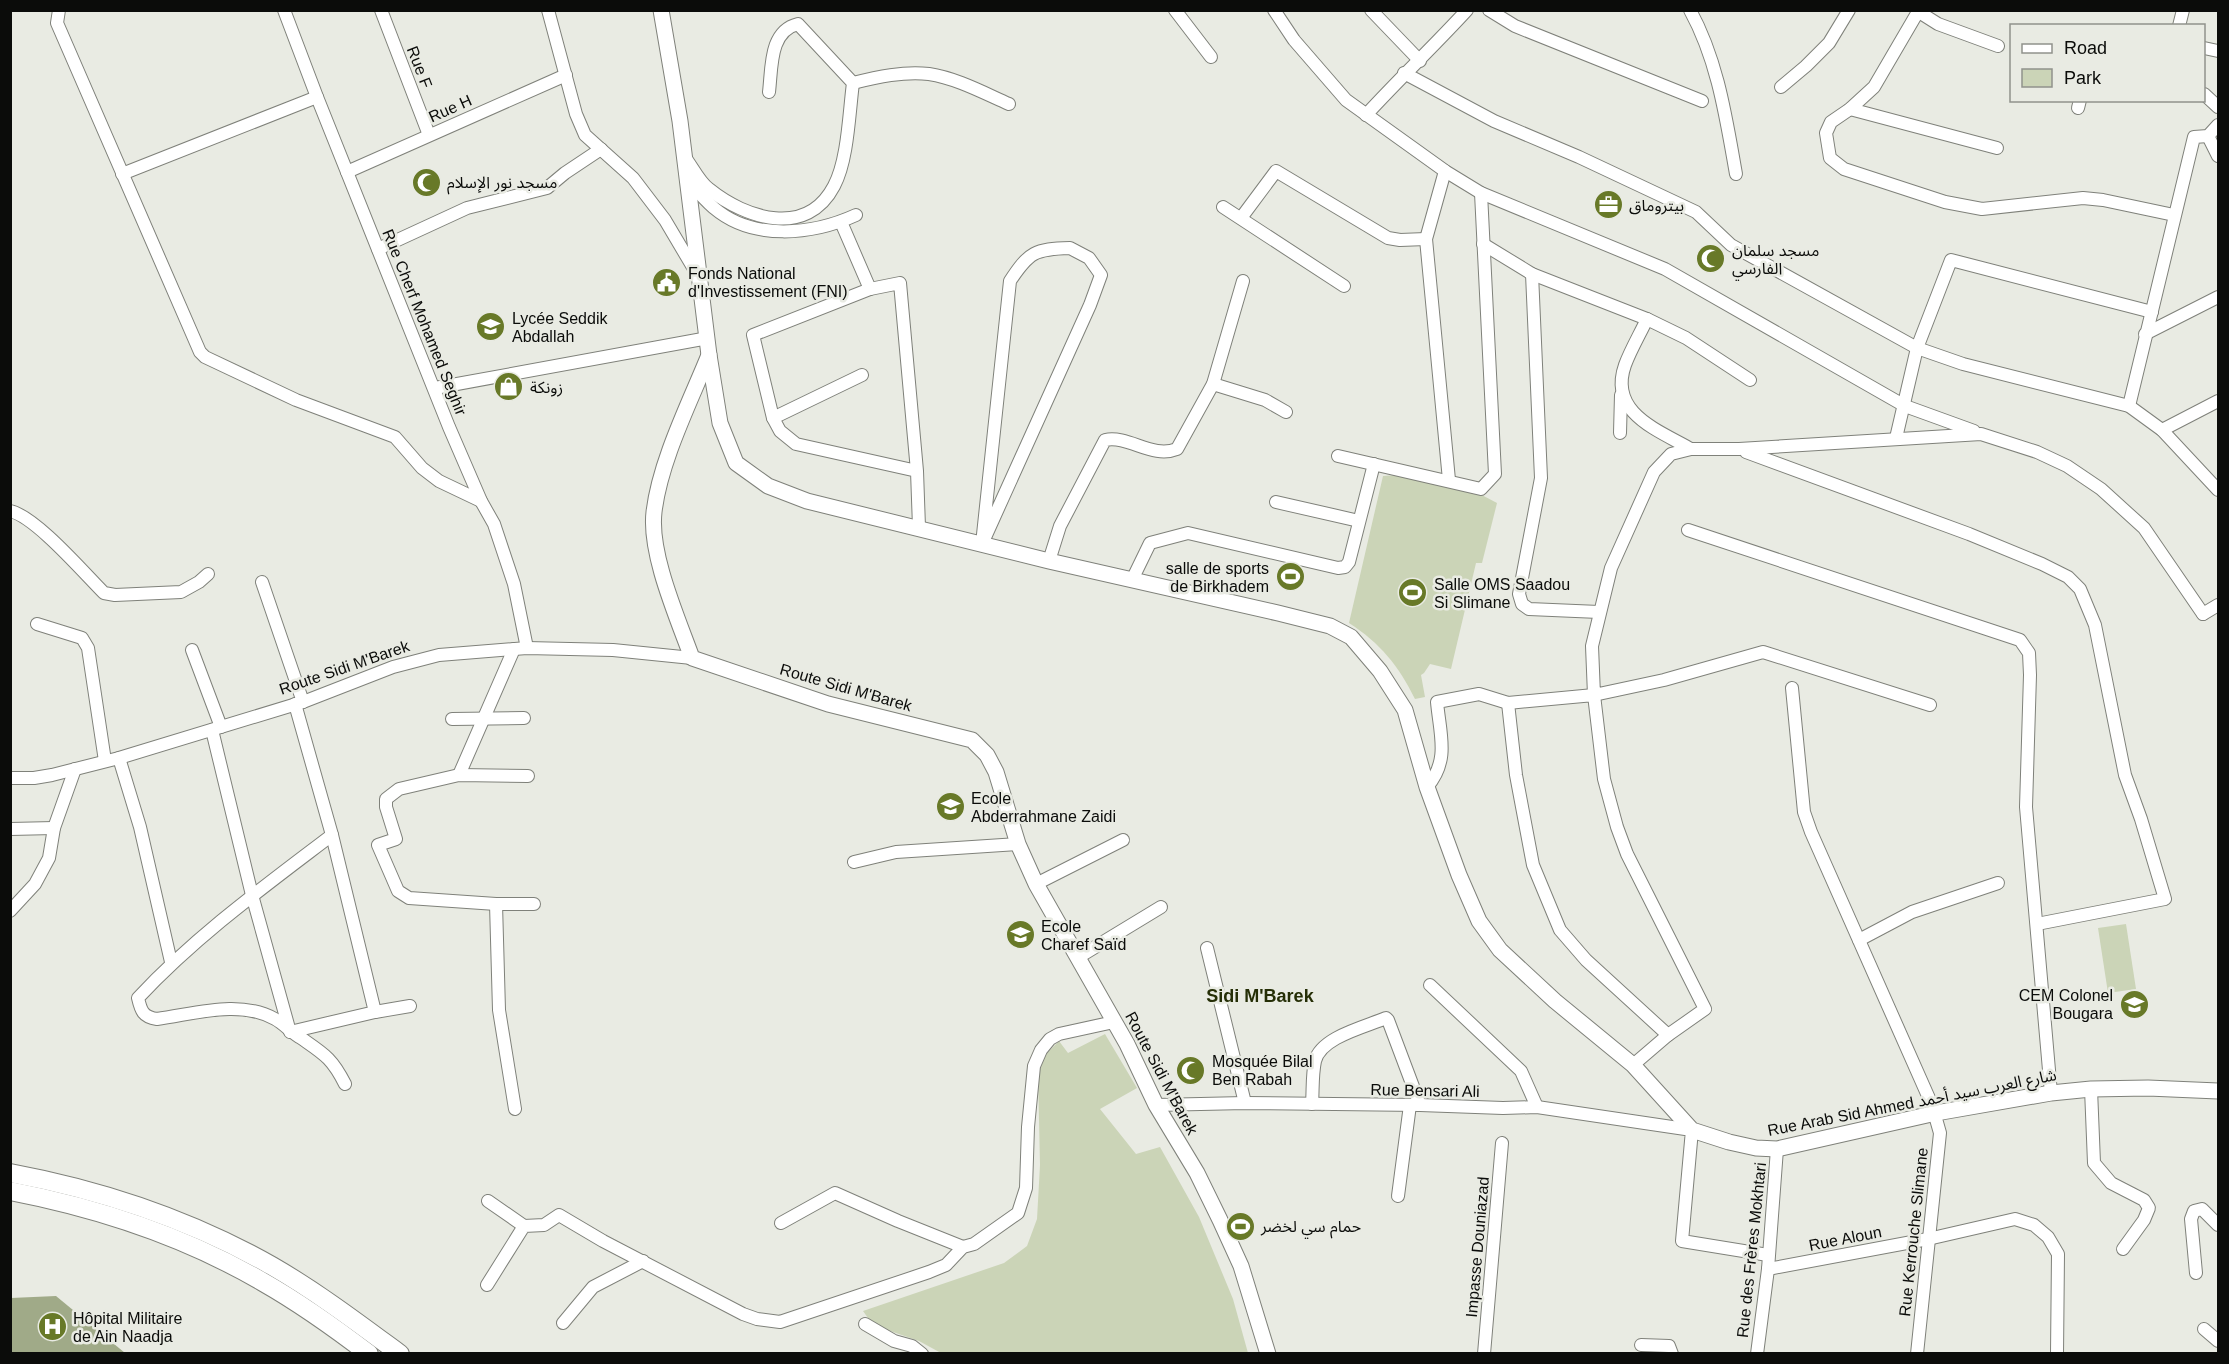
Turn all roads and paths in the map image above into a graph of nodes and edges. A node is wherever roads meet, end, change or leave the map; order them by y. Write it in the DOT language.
graph roads {
  1 [pos="58,10"];
  2 [pos="284,10"];
  3 [pos="381,10"];
  4 [pos="548,10"];
  5 [pos="661,10"];
  6 [pos="1175,10"];
  7 [pos="1274,10"];
  8 [pos="1371,10"];
  9 [pos="1467,10"];
  10 [pos="1489,10"];
  11 [pos="1690,10"];
  12 [pos="1849,10"];
  13 [pos="1919,11"];
  14 [pos="1998,46"];
  15 [pos="1211,57"];
  16 [pos="1420,61"];
  17 [pos="1404,73"];
  18 [pos="566,75"];
  19 [pos="854,83"];
  20 [pos="1781,87"];
  21 [pos="769,92"];
  22 [pos="2205,95"];
  23 [pos="317,98"];
  24 [pos="1702,101"];
  25 [pos="1009,104"];
  26 [pos="2218,107"];
  27 [pos="1850,109"];
  28 [pos="1366,115"];
  29 [pos="2218,125"];
  30 [pos="429,135"];
  31 [pos="2208,136"];
  32 [pos="1997,148"];
  33 [pos="601,149"];
  34 [pos="684,156"];
  35 [pos="2218,156"];
  36 [pos="1445,171"];
  37 [pos="347,172"];
  38 [pos="122,174"];
  39 [pos="1736,174"];
  40 [pos="688,181"];
  41 [pos="1481,193"];
  42 [pos="1223,207"];
  43 [pos="856,215"];
  44 [pos="2174,215"];
  45 [pos="1241,218"];
  46 [pos="841,222"];
  47 [pos="1426,239"];
  48 [pos="1483,244"];
  49 [pos="378,249"];
  50 [pos="1532,273"];
  51 [pos="700,279"];
  52 [pos="1243,281"];
  53 [pos="1344,286"];
  54 [pos="870,289"];
  55 [pos="2218,297"];
  56 [pos="2152,312"];
  57 [pos="1647,319"];
  58 [pos="2145,334"];
  59 [pos="708,338"];
  60 [pos="1917,348"];
  61 [pos="709,355"];
  62 [pos="862,375"];
  63 [pos="1750,380"];
  64 [pos="1213,384"];
  65 [pos="435,388"];
  66 [pos="1621,395"];
  67 [pos="2218,400"];
  68 [pos="1905,406"];
  69 [pos="2129,406"];
  70 [pos="1286,412"];
  71 [pos="773,418"];
  72 [pos="2162,430"];
  73 [pos="1620,433"];
  74 [pos="1981,434"];
  75 [pos="1896,438"];
  76 [pos="1691,449"];
  77 [pos="1739,449"];
  78 [pos="1338,456"];
  79 [pos="1374,464"];
  80 [pos="917,471"];
  81 [pos="1449,480"];
  82 [pos="2218,490"];
  83 [pos="481,501"];
  84 [pos="1276,502"];
  85 [pos="10,511"];
  86 [pos="1359,521"];
  87 [pos="919,527"];
  88 [pos="1688,530"];
  89 [pos="982,544"];
  90 [pos="1049,561"];
  91 [pos="208,574"];
  92 [pos="1132,580"];
  93 [pos="262,582"];
  94 [pos="2218,605"];
  95 [pos="1599,612"];
  96 [pos="2203,614"];
  97 [pos="2218,615"];
  98 [pos="37,624"];
  99 [pos="520,649"];
  100 [pos="192,650"];
  101 [pos="692,658"];
  102 [pos="1792,688"];
  103 [pos="1594,695"];
  104 [pos="299,703"];
  105 [pos="1508,703"];
  106 [pos="1930,705"];
  107 [pos="525,718"];
  108 [pos="452,719"];
  109 [pos="485,719"];
  110 [pos="216,728"];
  111 [pos="119,758"];
  112 [pos="105,761"];
  113 [pos="75,770"];
  114 [pos="459,775"];
  115 [pos="528,777"];
  116 [pos="10,778"];
  117 [pos="1427,787"];
  118 [pos="54,828"];
  119 [pos="10,829"];
  120 [pos="332,835"];
  121 [pos="1123,840"];
  122 [pos="1018,844"];
  123 [pos="854,862"];
  124 [pos="1998,883"];
  125 [pos="1036,884"];
  126 [pos="252,895"];
  127 [pos="496,904"];
  128 [pos="534,904"];
  129 [pos="1161,907"];
  130 [pos="10,911"];
  131 [pos="2037,924"];
  132 [pos="1859,940"];
  133 [pos="1207,948"];
  134 [pos="1077,958"];
  135 [pos="171,962"];
  136 [pos="1430,984"];
  137 [pos="410,1006"];
  138 [pos="375,1012"];
  139 [pos="1114,1022"];
  140 [pos="290,1032"];
  141 [pos="1668,1035"];
  142 [pos="1634,1065"];
  143 [pos="345,1084"];
  144 [pos="2091,1089"];
  145 [pos="2218,1091"];
  146 [pos="2051,1093"];
  147 [pos="1245,1103"];
  148 [pos="1312,1104"];
  149 [pos="1156,1105"];
  150 [pos="1415,1105"];
  151 [pos="1537,1107"];
  152 [pos="515,1109"];
  153 [pos="1936,1113"];
  154 [pos="1692,1130"];
  155 [pos="1502,1143"];
  156 [pos="1777,1149"];
  157 [pos="10,1173"];
  158 [pos="10,1191"];
  159 [pos="1398,1196"];
  160 [pos="488,1201"];
  161 [pos="781,1223"];
  162 [pos="2218,1225"];
  163 [pos="524,1226"];
  164 [pos="1928,1239"];
  165 [pos="963,1247"];
  166 [pos="2123,1249"];
  167 [pos="1768,1255"];
  168 [pos="643,1261"];
  169 [pos="1768,1269"];
  170 [pos="2196,1273"];
  171 [pos="487,1285"];
  172 [pos="563,1323"];
  173 [pos="865,1324"];
  174 [pos="2204,1329"];
  175 [pos="2218,1341"];
  176 [pos="1641,1345"];
  177 [pos="369,1353"];
  178 [pos="400,1353"];
  179 [pos="922,1353"];
  180 [pos="1268,1353"];
  181 [pos="1484,1353"];
  182 [pos="1672,1353"];
  183 [pos="1757,1353"];
  184 [pos="1917,1353"];
  185 [pos="2057,1353"];
  1 -- 38 [label="street"];
  2 -- 23 [label="street, Rue Cherf Mohamed Seghir"];
  3 -- 30 [label="street, Rue F"];
  4 -- 18 [label="street"];
  5 -- 34 [label="main road"];
  6 -- 15 [label="street"];
  7 -- 28 [label="street"];
  8 -- 16 [label="street"];
  9 -- 16 [label="street"];
  10 -- 24 [label="street"];
  11 -- 39 [label="street"];
  12 -- 20 [label="street"];
  13 -- 14 [label="street"];
  13 -- 27 [label="street"];
  16 -- 17 [label="street"];
  17 -- 28 [label="street"];
  17 -- 60 [label="street"];
  18 -- 30 [label="street, Rue H"];
  18 -- 33 [label="street"];
  19 -- 21 [label="street"];
  19 -- 25 [label="street"];
  19 -- 34 [label="street"];
  22 -- 26 [label="street"];
  23 -- 37 [label="street, Rue Cherf Mohamed Seghir"];
  23 -- 38 [label="street"];
  27 -- 32 [label="street"];
  27 -- 44 [label="street"];
  28 -- 36 [label="street"];
  29 -- 31 [label="street"];
  30 -- 37 [label="street, Rue H"];
  31 -- 35 [label="street"];
  31 -- 44 [label="street"];
  33 -- 49 [label="street"];
  33 -- 51 [label="street"];
  34 -- 40 [label="main road"];
  36 -- 41 [label="street"];
  36 -- 47 [label="street"];
  37 -- 49 [label="street, Rue Cherf Mohamed Seghir"];
  38 -- 83 [label="street"];
  40 -- 46 [label="street"];
  40 -- 51 [label="main road"];
  41 -- 48 [label="street"];
  41 -- 68 [label="street"];
  42 -- 45 [label="street"];
  43 -- 46 [label="street"];
  44 -- 56 [label="street"];
  45 -- 47 [label="street"];
  45 -- 53 [label="street"];
  46 -- 54 [label="street"];
  47 -- 81 [label="street"];
  48 -- 50 [label="street"];
  48 -- 81 [label="street"];
  49 -- 65 [label="street, Rue Cherf Mohamed Seghir"];
  50 -- 57 [label="street"];
  50 -- 95 [label="street"];
  51 -- 59 [label="main road"];
  52 -- 64 [label="street"];
  54 -- 71 [label="street"];
  54 -- 80 [label="street"];
  55 -- 58 [label="street"];
  56 -- 58 [label="street"];
  56 -- 60 [label="street"];
  57 -- 63 [label="street"];
  57 -- 66 [label="street"];
  58 -- 69 [label="street"];
  59 -- 61 [label="main road"];
  59 -- 65 [label="street"];
  60 -- 68 [label="street"];
  60 -- 69 [label="street"];
  61 -- 87 [label="main road"];
  61 -- 101 [label="main road"];
  62 -- 71 [label="street"];
  64 -- 70 [label="street"];
  64 -- 90 [label="street"];
  65 -- 83 [label="street, Rue Cherf Mohamed Seghir"];
  66 -- 73 [label="street"];
  66 -- 76 [label="street"];
  67 -- 72 [label="street"];
  68 -- 74 [label="street"];
  68 -- 75 [label="street"];
  69 -- 72 [label="street"];
  71 -- 80 [label="street"];
  72 -- 82 [label="street"];
  74 -- 75 [label="street"];
  74 -- 96 [label="street"];
  75 -- 77 [label="street"];
  76 -- 77 [label="street"];
  76 -- 95 [label="street"];
  77 -- 131 [label="street"];
  78 -- 79 [label="street"];
  79 -- 81 [label="street"];
  79 -- 86 [label="street"];
  80 -- 87 [label="street"];
  83 -- 99 [label="street, Rue Cherf Mohamed Seghir"];
  84 -- 86 [label="street"];
  85 -- 91 [label="street"];
  86 -- 92 [label="street"];
  87 -- 89 [label="main road"];
  88 -- 131 [label="street"];
  89 -- 89 [label="street"];
  89 -- 90 [label="main road"];
  90 -- 92 [label="main road"];
  92 -- 117 [label="main road"];
  93 -- 104 [label="street"];
  94 -- 96 [label="street"];
  95 -- 103 [label="street"];
  96 -- 97 [label="street"];
  98 -- 112 [label="street"];
  99 -- 101 [label="street, Route Sidi M'Barek"];
  99 -- 104 [label="street, Route Sidi M'Barek"];
  99 -- 109 [label="street"];
  100 -- 110 [label="street"];
  101 -- 122 [label="main road, Route Sidi M'Barek"];
  102 -- 132 [label="street, Rue Kerrouche Slimane"];
  103 -- 105 [label="street"];
  103 -- 106 [label="street"];
  103 -- 141 [label="street"];
  104 -- 110 [label="street, Route Sidi M'Barek"];
  104 -- 120 [label="street"];
  105 -- 117 [label="street"];
  105 -- 141 [label="street"];
  107 -- 109 [label="street"];
  108 -- 109 [label="street"];
  109 -- 114 [label="street"];
  110 -- 111 [label="street, Route Sidi M'Barek"];
  110 -- 126 [label="street"];
  111 -- 112 [label="street, Route Sidi M'Barek"];
  111 -- 135 [label="street"];
  112 -- 113 [label="street, Route Sidi M'Barek"];
  113 -- 116 [label="street, Route Sidi M'Barek"];
  113 -- 118 [label="street"];
  114 -- 115 [label="street"];
  114 -- 127 [label="street"];
  117 -- 142 [label="main road"];
  118 -- 119 [label="street"];
  118 -- 130 [label="street"];
  120 -- 126 [label="street"];
  120 -- 138 [label="street"];
  121 -- 125 [label="street"];
  122 -- 123 [label="street"];
  122 -- 125 [label="main road, Route Sidi M'Barek"];
  124 -- 132 [label="street"];
  125 -- 134 [label="main road, Route Sidi M'Barek"];
  126 -- 135 [label="street"];
  126 -- 140 [label="street"];
  127 -- 128 [label="street"];
  127 -- 152 [label="street"];
  129 -- 134 [label="street"];
  131 -- 146 [label="street"];
  132 -- 153 [label="street, Rue Kerrouche Slimane"];
  133 -- 147 [label="street"];
  134 -- 139 [label="main road, Route Sidi M'Barek"];
  135 -- 140 [label="street"];
  136 -- 151 [label="street"];
  137 -- 138 [label="street"];
  138 -- 140 [label="street"];
  139 -- 149 [label="main road, Route Sidi M'Barek"];
  139 -- 165 [label="street"];
  140 -- 143 [label="street"];
  141 -- 142 [label="street"];
  142 -- 154 [label="main road"];
  144 -- 145 [label="main road, Rue Arab Sid Ahmed شارع العرب سيد أحمد"];
  144 -- 146 [label="main road, Rue Arab Sid Ahmed شارع العرب سيد أحمد"];
  144 -- 166 [label="street"];
  146 -- 153 [label="main road, Rue Arab Sid Ahmed شارع العرب سيد أحمد"];
  147 -- 148 [label="street, Rue Bensari Ali"];
  147 -- 149 [label="street, Rue Bensari Ali"];
  148 -- 150 [label="street, Rue Bensari Ali"];
  148 -- 150 [label="street"];
  149 -- 180 [label="main road, Route Sidi M'Barek"];
  150 -- 151 [label="street, Rue Bensari Ali"];
  150 -- 159 [label="street"];
  151 -- 154 [label="street, Rue Bensari Ali"];
  153 -- 156 [label="main road, Rue Arab Sid Ahmed شارع العرب سيد أحمد"];
  153 -- 164 [label="street, Rue Kerrouche Slimane"];
  154 -- 156 [label="main road, Rue Arab Sid Ahmed شارع العرب سيد أحمد"];
  154 -- 167 [label="street"];
  155 -- 181 [label="street, Impasse Douniazad"];
  156 -- 167 [label="street, Rue des Frères Mokhtari"];
  157 -- 178 [label="highway"];
  158 -- 177 [label="highway"];
  160 -- 163 [label="street"];
  161 -- 165 [label="street"];
  162 -- 170 [label="street"];
  163 -- 168 [label="street"];
  163 -- 171 [label="street"];
  164 -- 169 [label="street, Rue Aloun"];
  164 -- 184 [label="street, Rue Kerrouche Slimane"];
  164 -- 185 [label="street, Rue Aloun"];
  165 -- 168 [label="street"];
  167 -- 169 [label="street, Rue des Frères Mokhtari"];
  168 -- 172 [label="street"];
  169 -- 183 [label="street, Rue des Frères Mokhtari"];
  173 -- 179 [label="street"];
  174 -- 175 [label="street"];
  176 -- 182 [label="street"];
}
